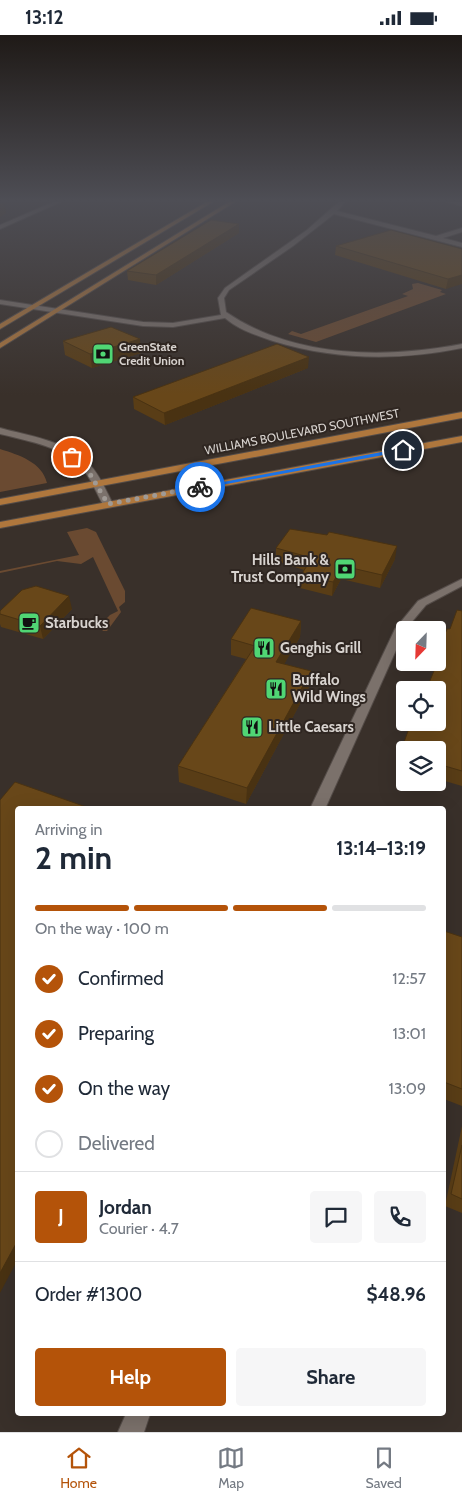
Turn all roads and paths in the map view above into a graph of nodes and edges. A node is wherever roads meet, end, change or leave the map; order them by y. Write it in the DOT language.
graph roads {
  1 [pos="103,265"];
  2 [pos="128,265"];
  3 [pos="260,265"];
  4 [pos="6,295"];
  5 [pos="43,301"];
  6 [pos="0,302"];
  7 [pos="65,304"];
  8 [pos="32,307"];
  9 [pos="222,308"];
  10 [pos="213,310"];
  11 [pos="54,311"];
  12 [pos="204,311"];
  13 [pos="227,316"];
  14 [pos="0,327"];
  15 [pos="0,346"];
  16 [pos="462,346"];
  17 [pos="462,415"];
  18 [pos="0,431"];
  19 [pos="462,439"];
  20 [pos="97,484"];
  21 [pos="0,502"];
  22 [pos="108,504"];
  23 [pos="0,525"];
  24 [pos="462,582"];
  25 [pos="318,806"];
  26 [pos="137,1416"];
  27 [pos="131,1432"];
  1 -- 5 [label="main road"];
  2 -- 7 [label="main road"];
  3 -- 9 [label="street"];
  4 -- 5 [label="street"];
  5 -- 7 [label="street"];
  5 -- 8 [label="main road"];
  6 -- 8 [label="street"];
  7 -- 11 [label="main road"];
  7 -- 12 [label="street"];
  8 -- 11 [label="street"];
  8 -- 14 [label="main road"];
  9 -- 10 [label="street"];
  9 -- 13 [label="street"];
  11 -- 13 [label="street"];
  11 -- 15 [label="main road"];
  13 -- 16 [label="street"];
  17 -- 20 [label="main road, WILLIAMS BOULEVARD SOUTHWEST"];
  18 -- 20 [label="street"];
  19 -- 22 [label="main road"];
  20 -- 21 [label="main road, WILLIAMS BOULEVARD SOUTHWEST"];
  20 -- 22 [label="street"];
  22 -- 23 [label="main road"];
  24 -- 25 [label="street"];
  26 -- 27 [label="street"];
}
